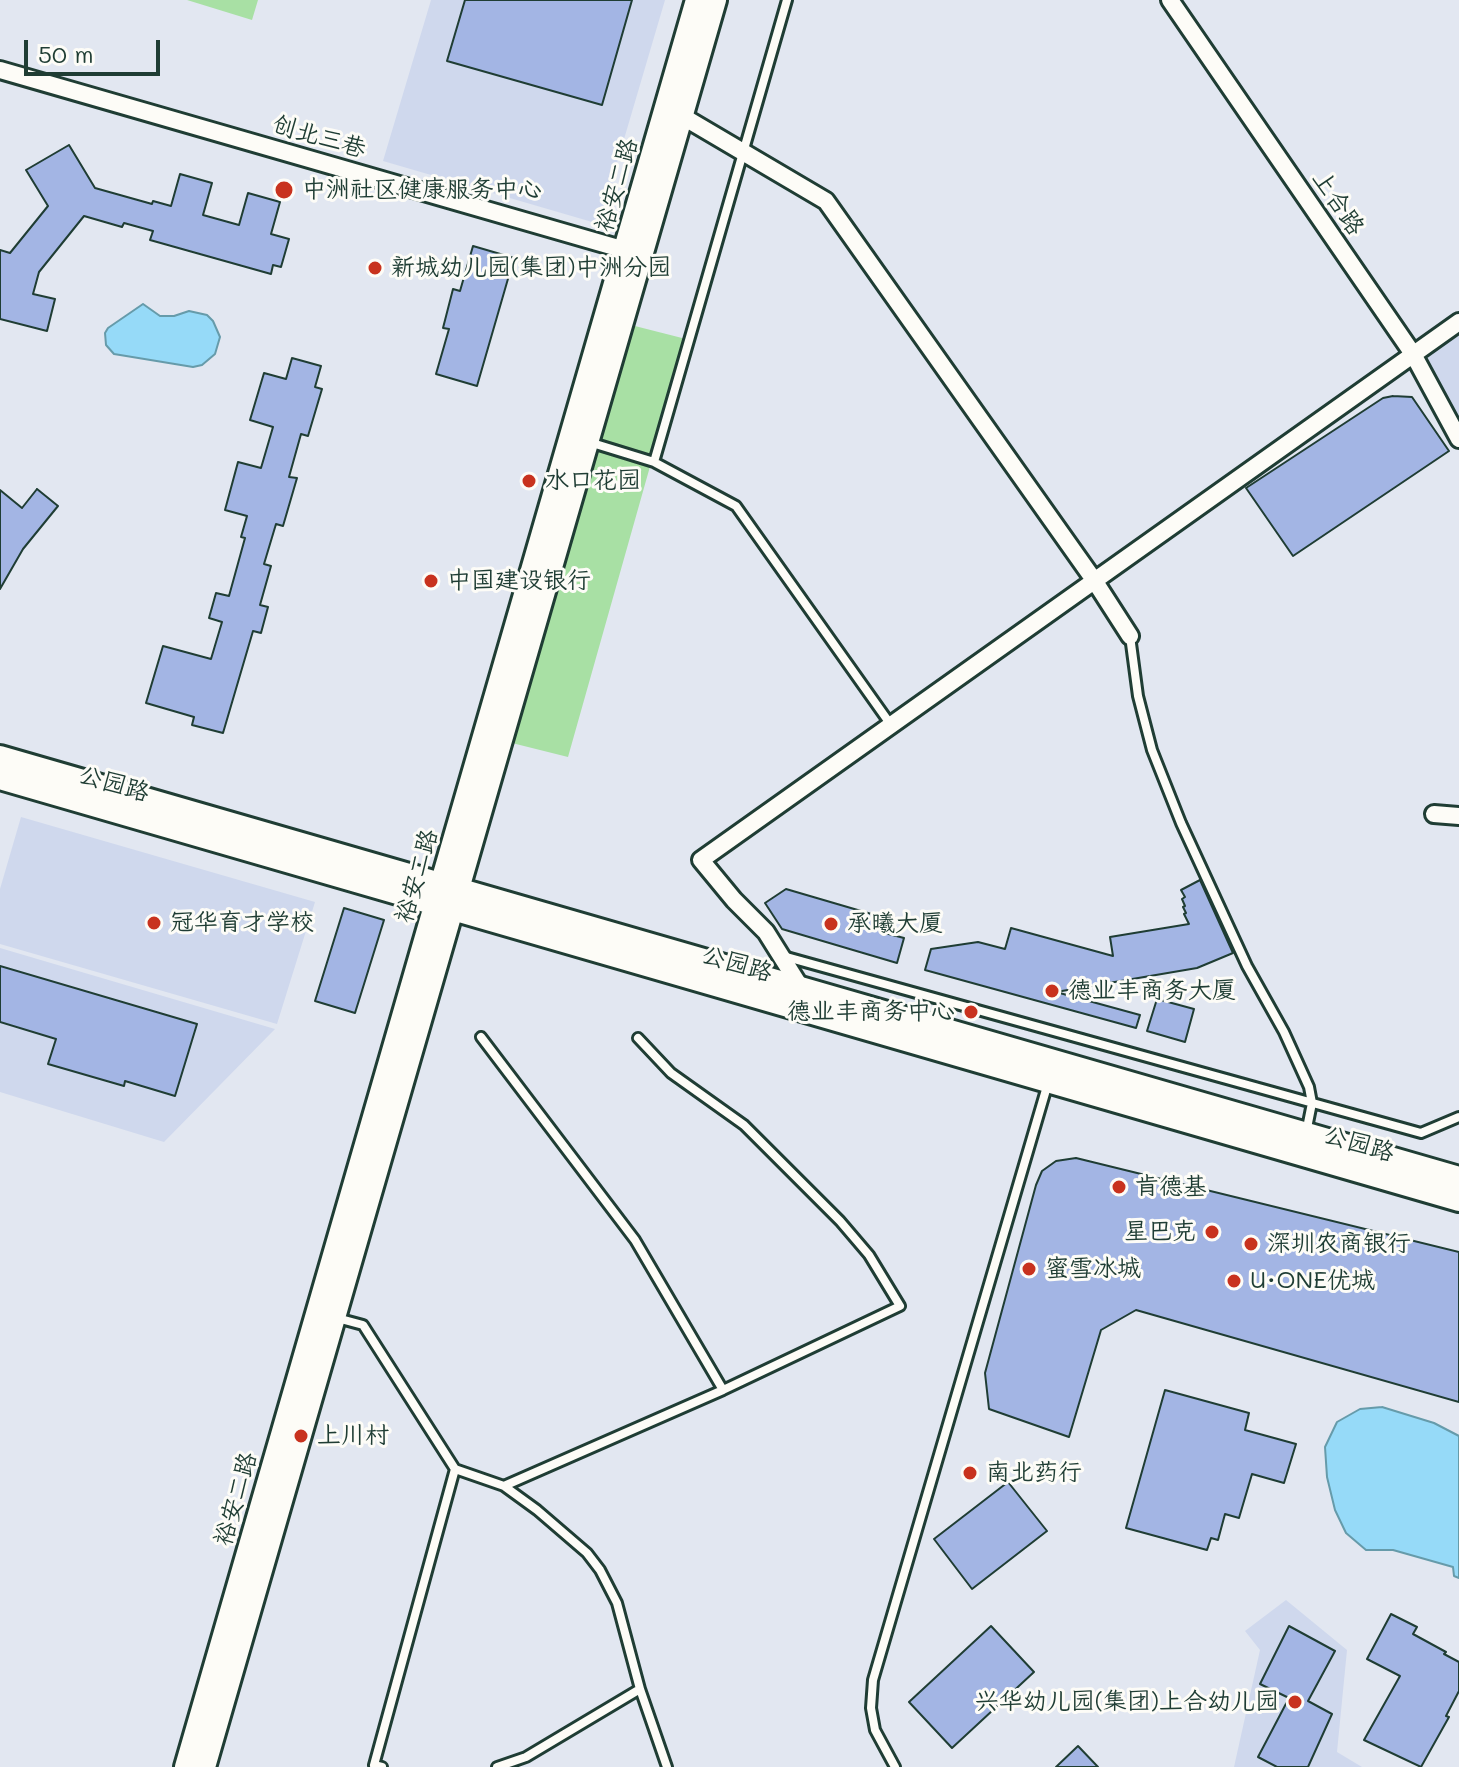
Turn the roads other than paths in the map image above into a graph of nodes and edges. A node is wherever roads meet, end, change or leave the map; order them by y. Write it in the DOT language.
graph roads {
  1 [pos="697,0"];
  2 [pos="715,0"];
  3 [pos="787,0"];
  4 [pos="1170,0"];
  5 [pos="0,70"];
  6 [pos="674,112"];
  7 [pos="744,151"];
  8 [pos="625,250"];
  9 [pos="1459,322"];
  10 [pos="1413,354"];
  11 [pos="1459,439"];
  12 [pos="588,442"];
  13 [pos="654,462"];
  14 [pos="1094,580"];
  15 [pos="1130,636"];
  16 [pos="891,725"];
  17 [pos="2,772"];
  18 [pos="1434,814"];
  19 [pos="1459,816"];
  20 [pos="447,897"];
  21 [pos="782,956"];
  22 [pos="801,988"];
  23 [pos="481,1037"];
  24 [pos="638,1038"];
  25 [pos="1048,1081"];
  26 [pos="1312,1103"];
  27 [pos="1459,1117"];
  28 [pos="1306,1134"];
  29 [pos="1459,1178"];
  30 [pos="1459,1200"];
  31 [pos="326,1315"];
  32 [pos="723,1390"];
  33 [pos="455,1469"];
  34 [pos="504,1486"];
  35 [pos="640,1689"];
  36 [pos="186,1767"];
  37 [pos="204,1767"];
  38 [pos="382,1767"];
  39 [pos="497,1767"];
  40 [pos="667,1767"];
  41 [pos="895,1767"];
  1 -- 6 [label="main road, 裕安二路"];
  2 -- 6 [label="main road, 裕安二路"];
  3 -- 7 [label="lane"];
  4 -- 10 [label="street, 上合路"];
  5 -- 8 [label="street, 创北三巷"];
  6 -- 7 [label="street"];
  6 -- 8 [label="main road, 裕安二路"];
  6 -- 12 [label="main road, 裕安二路"];
  7 -- 13 [label="lane"];
  7 -- 14 [label="street"];
  8 -- 20 [label="main road, 裕安二路"];
  9 -- 10 [label="street"];
  10 -- 11 [label="street, 上合路"];
  10 -- 14 [label="street"];
  12 -- 13 [label="lane"];
  12 -- 20 [label="main road, 裕安二路"];
  13 -- 16 [label="lane"];
  14 -- 15 [label="street"];
  14 -- 16 [label="street"];
  15 -- 26 [label="lane"];
  16 -- 21 [label="street"];
  17 -- 20 [label="main road, 公园路"];
  18 -- 19 [label="street"];
  20 -- 22 [label="main road, 公园路"];
  20 -- 25 [label="main road, 公园路"];
  20 -- 31 [label="main road, 裕安二路"];
  21 -- 22 [label="street"];
  21 -- 26 [label="lane"];
  22 -- 28 [label="main road, 公园路"];
  23 -- 32 [label="lane"];
  24 -- 32 [label="lane"];
  25 -- 30 [label="main road, 公园路"];
  25 -- 41 [label="lane"];
  26 -- 27 [label="lane"];
  26 -- 28 [label="lane"];
  28 -- 29 [label="main road, 公园路"];
  31 -- 33 [label="lane"];
  31 -- 36 [label="main road, 裕安二路"];
  31 -- 37 [label="main road, 裕安二路"];
  32 -- 34 [label="lane"];
  33 -- 34 [label="lane"];
  33 -- 38 [label="lane"];
  34 -- 35 [label="lane"];
  35 -- 39 [label="lane"];
  35 -- 40 [label="lane"];
}
